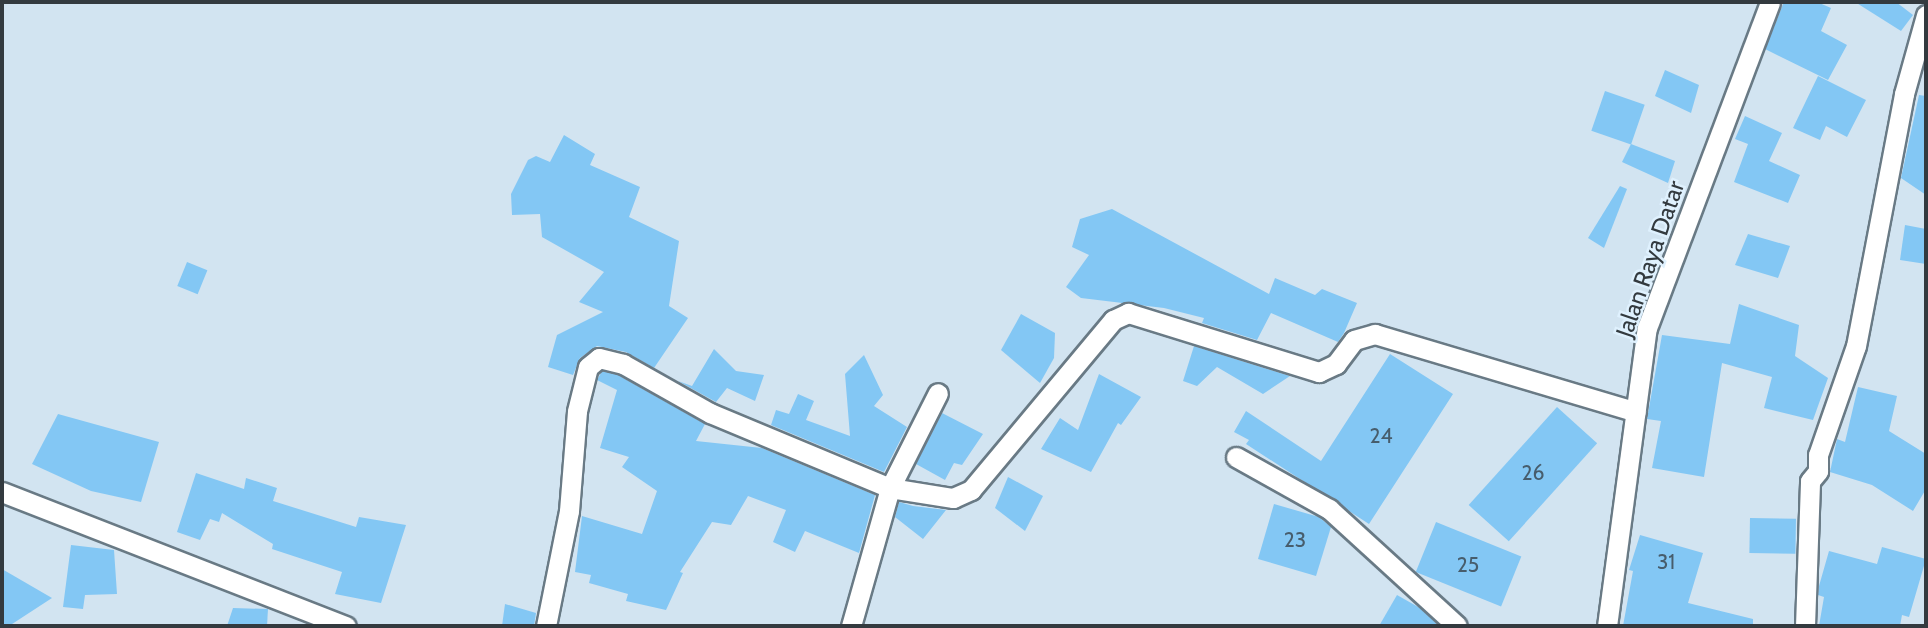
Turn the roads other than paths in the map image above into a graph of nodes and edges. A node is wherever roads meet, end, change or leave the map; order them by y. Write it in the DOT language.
graph roads {
  1 [pos="1770,2"];
  2 [pos="1926,15"];
  3 [pos="939,393"];
  4 [pos="1636,412"];
  5 [pos="1236,457"];
  6 [pos="890,488"];
  7 [pos="2,492"];
  8 [pos="346,626"];
  9 [pos="546,626"];
  10 [pos="851,626"];
  11 [pos="1455,626"];
  12 [pos="1608,626"];
  13 [pos="1805,626"];
  1 -- 4 [label="street, Jalan Raya Datar"];
  2 -- 13 [label="street"];
  3 -- 6 [label="street"];
  4 -- 6 [label="street"];
  4 -- 12 [label="street, Jalan Raya Datar"];
  5 -- 11 [label="street"];
  6 -- 9 [label="street"];
  6 -- 10 [label="street"];
  7 -- 8 [label="street"];
}
